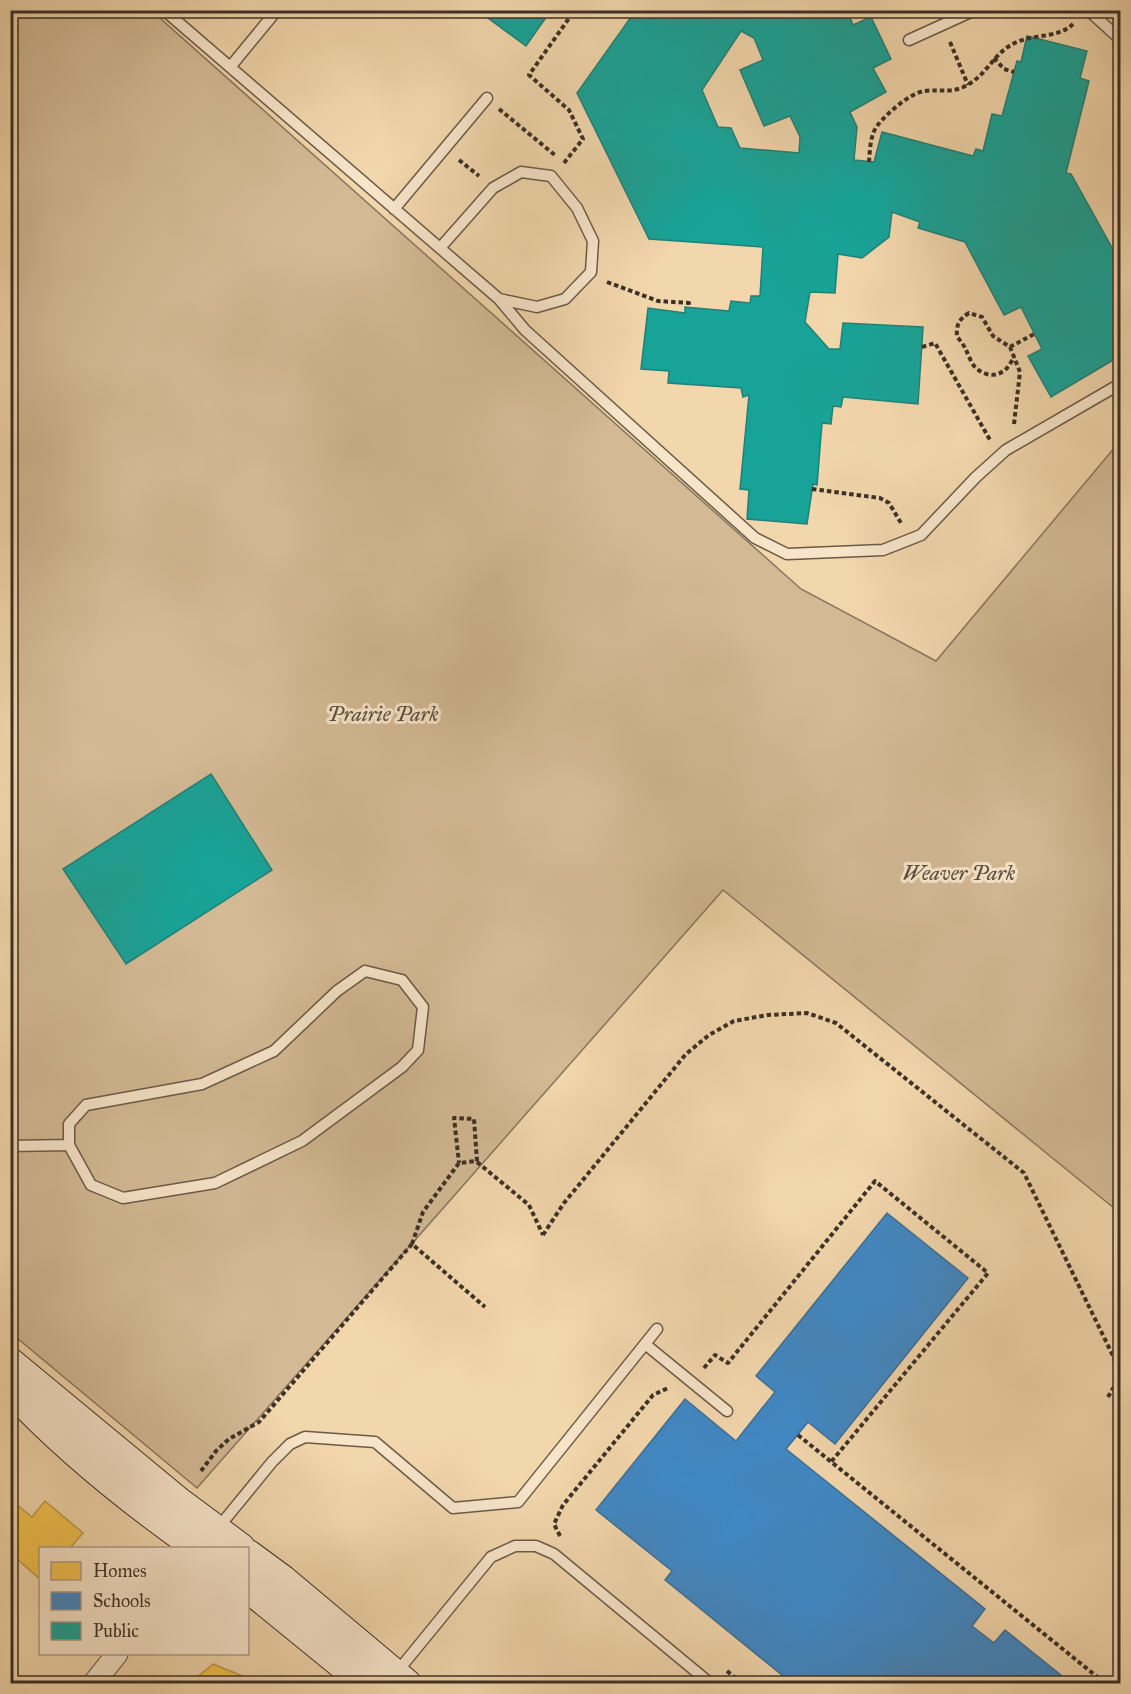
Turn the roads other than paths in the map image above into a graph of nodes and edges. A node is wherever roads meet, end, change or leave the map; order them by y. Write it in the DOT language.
graph roads {
  1 [pos="164,10"];
  2 [pos="277,10"];
  3 [pos="975,10"];
  4 [pos="1088,10"];
  5 [pos="1120,39"];
  6 [pos="909,40"];
  7 [pos="231,66"];
  8 [pos="487,98"];
  9 [pos="394,209"];
  10 [pos="440,248"];
  11 [pos="499,299"];
  12 [pos="1120,384"];
  13 [pos="69,1145"];
  14 [pos="10,1146"];
  15 [pos="657,1329"];
  16 [pos="645,1344"];
  17 [pos="10,1363"];
  18 [pos="10,1388"];
  19 [pos="727,1411"];
  20 [pos="206,1542"];
  21 [pos="234,1547"];
  22 [pos="249,1556"];
  23 [pos="249,1588"];
  24 [pos="115,1655"];
  25 [pos="401,1678"];
  26 [pos="93,1683"];
  27 [pos="367,1683"];
  28 [pos="711,1683"];
  1 -- 7 [label="lane"];
  2 -- 7 [label="lane"];
  3 -- 6 [label="lane"];
  4 -- 5 [label="lane"];
  7 -- 9 [label="lane"];
  8 -- 9 [label="lane"];
  9 -- 10 [label="lane"];
  10 -- 11 [label="lane"];
  10 -- 11 [label="lane"];
  11 -- 12 [label="lane"];
  13 -- 13 [label="lane"];
  13 -- 14 [label="lane"];
  15 -- 16 [label="lane"];
  16 -- 19 [label="lane"];
  16 -- 20 [label="lane"];
  17 -- 20 [label="main road"];
  18 -- 20 [label="main road"];
  20 -- 21 [label="main road"];
  22 -- 25 [label="main road"];
  23 -- 27 [label="main road"];
  24 -- 26 [label="street"];
  25 -- 28 [label="lane"];
}
